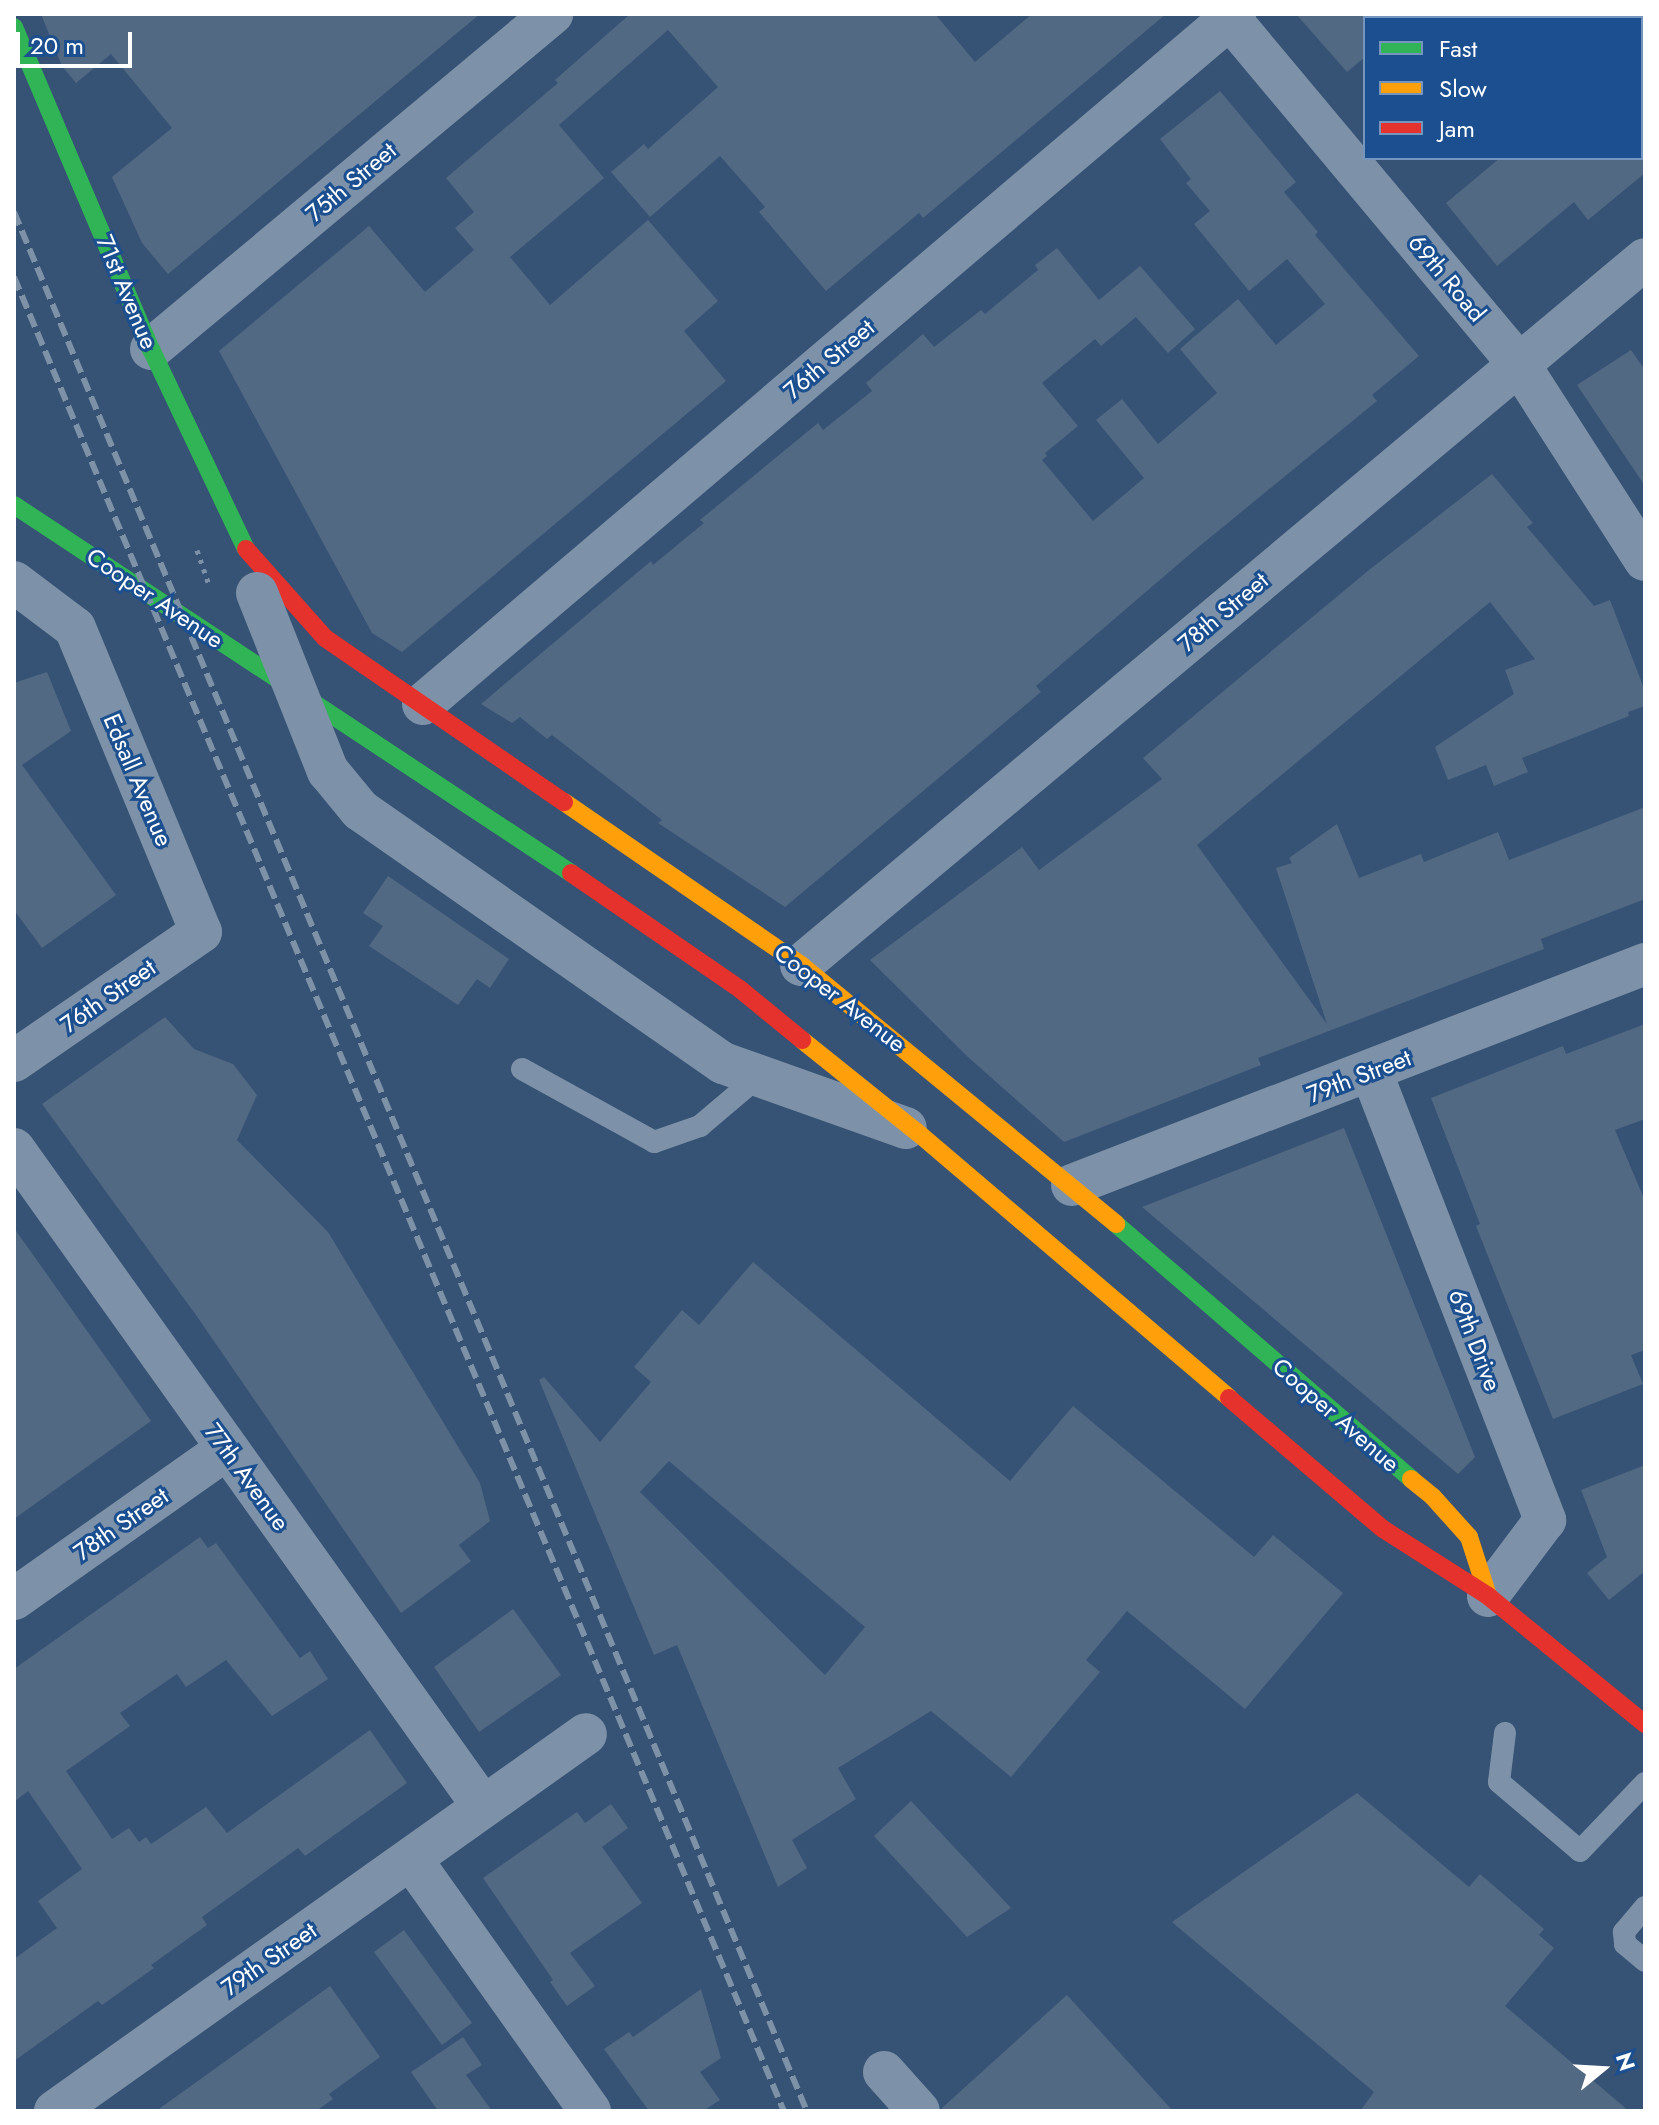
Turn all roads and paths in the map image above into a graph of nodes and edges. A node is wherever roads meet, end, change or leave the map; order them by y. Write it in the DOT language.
graph roads {
  1 [pos="552,14"];
  2 [pos="1231,16"];
  3 [pos="14,27"];
  4 [pos="1645,259"];
  5 [pos="151,349"];
  6 [pos="1519,364"];
  7 [pos="14,505"];
  8 [pos="248,552"];
  9 [pos="1645,560"];
  10 [pos="14,582"];
  11 [pos="423,704"];
  12 [pos="201,932"];
  13 [pos="1645,964"];
  14 [pos="801,965"];
  15 [pos="14,1061"];
  16 [pos="522,1069"];
  17 [pos="1371,1071"];
  18 [pos="759,1076"];
  19 [pos="917,1132"];
  20 [pos="14,1149"];
  21 [pos="1072,1185"];
  22 [pos="227,1449"];
  23 [pos="1488,1596"];
  24 [pos="14,1599"];
  25 [pos="1645,1724"];
  26 [pos="1505,1733"];
  27 [pos="586,1734"];
  28 [pos="1645,1783"];
  29 [pos="482,1805"];
  30 [pos="411,1859"];
  31 [pos="1645,1907"];
  32 [pos="1645,1961"];
  33 [pos="884,2072"];
  34 [pos="55,2111"];
  35 [pos="590,2111"];
  36 [pos="919,2111"];
  1 -- 5 [label="street, 75th Street"];
  2 -- 6 [label="street, 69th Road"];
  2 -- 11 [label="street, 76th Street"];
  3 -- 5 [label="street, 71st Avenue"];
  4 -- 6 [label="street, 78th Street"];
  5 -- 8 [label="street, 71st Avenue"];
  6 -- 9 [label="street, 69th Road"];
  6 -- 14 [label="street, 78th Street"];
  7 -- 19 [label="street, Cooper Avenue"];
  8 -- 11 [label="street, Cooper Avenue"];
  8 -- 18 [label="street, Cooper Avenue, bridge"];
  10 -- 12 [label="street, Edsall Avenue"];
  11 -- 14 [label="street, Cooper Avenue"];
  12 -- 15 [label="street, 76th Street"];
  13 -- 17 [label="street, 79th Street"];
  14 -- 21 [label="street, Cooper Avenue"];
  16 -- 18 [label="lane"];
  17 -- 21 [label="street, 79th Street"];
  17 -- 23 [label="street, 69th Drive"];
  18 -- 19 [label="street, Cooper Avenue"];
  19 -- 23 [label="street, Cooper Avenue"];
  20 -- 22 [label="street, 77th Avenue"];
  21 -- 23 [label="street, Cooper Avenue"];
  22 -- 24 [label="street, 78th Street"];
  22 -- 29 [label="street, 77th Avenue"];
  23 -- 25 [label="street, Cooper Avenue"];
  26 -- 28 [label="lane"];
  27 -- 29 [label="street, 79th Street"];
  29 -- 30 [label="street, 79th Street"];
  30 -- 34 [label="street, 79th Street"];
  30 -- 35 [label="street"];
  31 -- 32 [label="lane"];
  33 -- 36 [label="street"];
}
